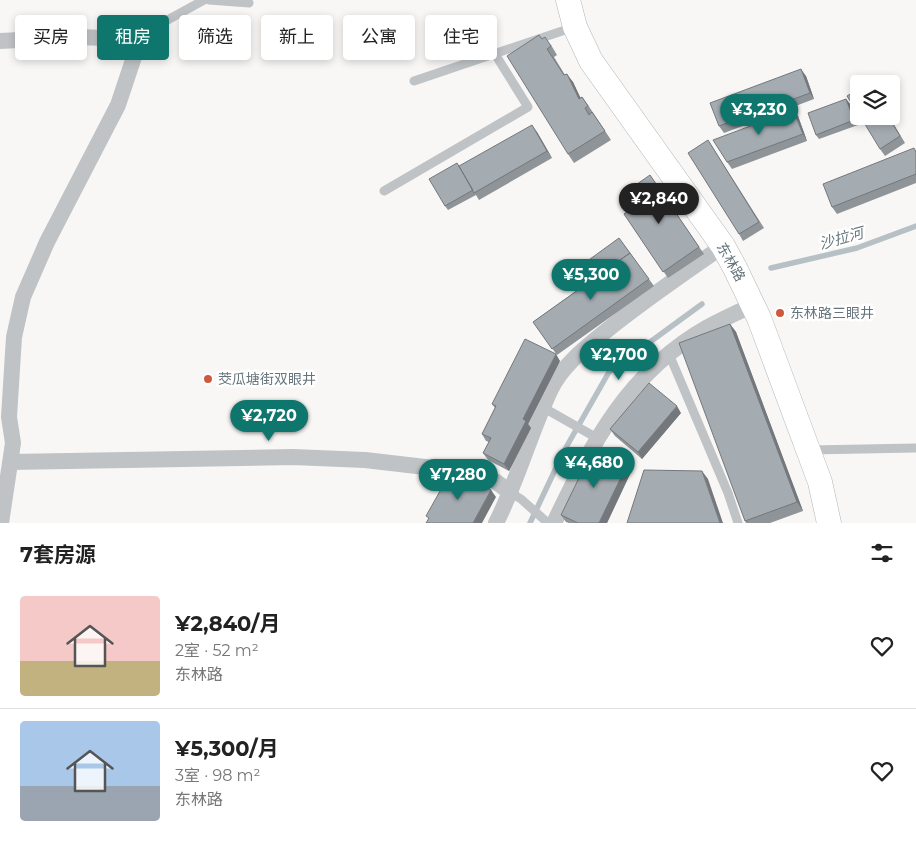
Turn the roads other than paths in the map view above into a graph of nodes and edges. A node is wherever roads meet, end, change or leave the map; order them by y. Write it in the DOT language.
graph roads {
  1 [pos="204,0"];
  2 [pos="209,0"];
  3 [pos="568,0"];
  4 [pos="249,3"];
  5 [pos="169,18"];
  6 [pos="575,27"];
  7 [pos="97,38"];
  8 [pos="0,41"];
  9 [pos="497,53"];
  10 [pos="497,57"];
  11 [pos="133,60"];
  12 [pos="477,60"];
  13 [pos="414,81"];
  14 [pos="384,190"];
  15 [pos="723,246"];
  16 [pos="753,305"];
  17 [pos="669,354"];
  18 [pos="544,408"];
  19 [pos="591,434"];
  20 [pos="916,448"];
  21 [pos="808,450"];
  22 [pos="10,462"];
  23 [pos="516,496"];
  24 [pos="548,522"];
  25 [pos="1,523"];
  26 [pos="496,523"];
  27 [pos="738,523"];
  28 [pos="829,523"];
  1 -- 5 [label="lane"];
  2 -- 4 [label="lane"];
  3 -- 6 [label="street, 东林路"];
  6 -- 9 [label="lane"];
  6 -- 15 [label="street, 东林路"];
  7 -- 8 [label="street"];
  10 -- 14 [label="lane"];
  11 -- 22 [label="street"];
  12 -- 13 [label="lane"];
  15 -- 16 [label="street, 东林路"];
  15 -- 18 [label="street"];
  16 -- 17 [label="street"];
  16 -- 21 [label="street, 东林路"];
  17 -- 19 [label="street"];
  17 -- 27 [label="lane"];
  18 -- 19 [label="lane"];
  18 -- 23 [label="street"];
  19 -- 24 [label="street"];
  20 -- 21 [label="lane"];
  21 -- 28 [label="street, 东林路"];
  22 -- 23 [label="street"];
  22 -- 25 [label="street"];
  23 -- 24 [label="lane"];
  23 -- 26 [label="street"];
}
